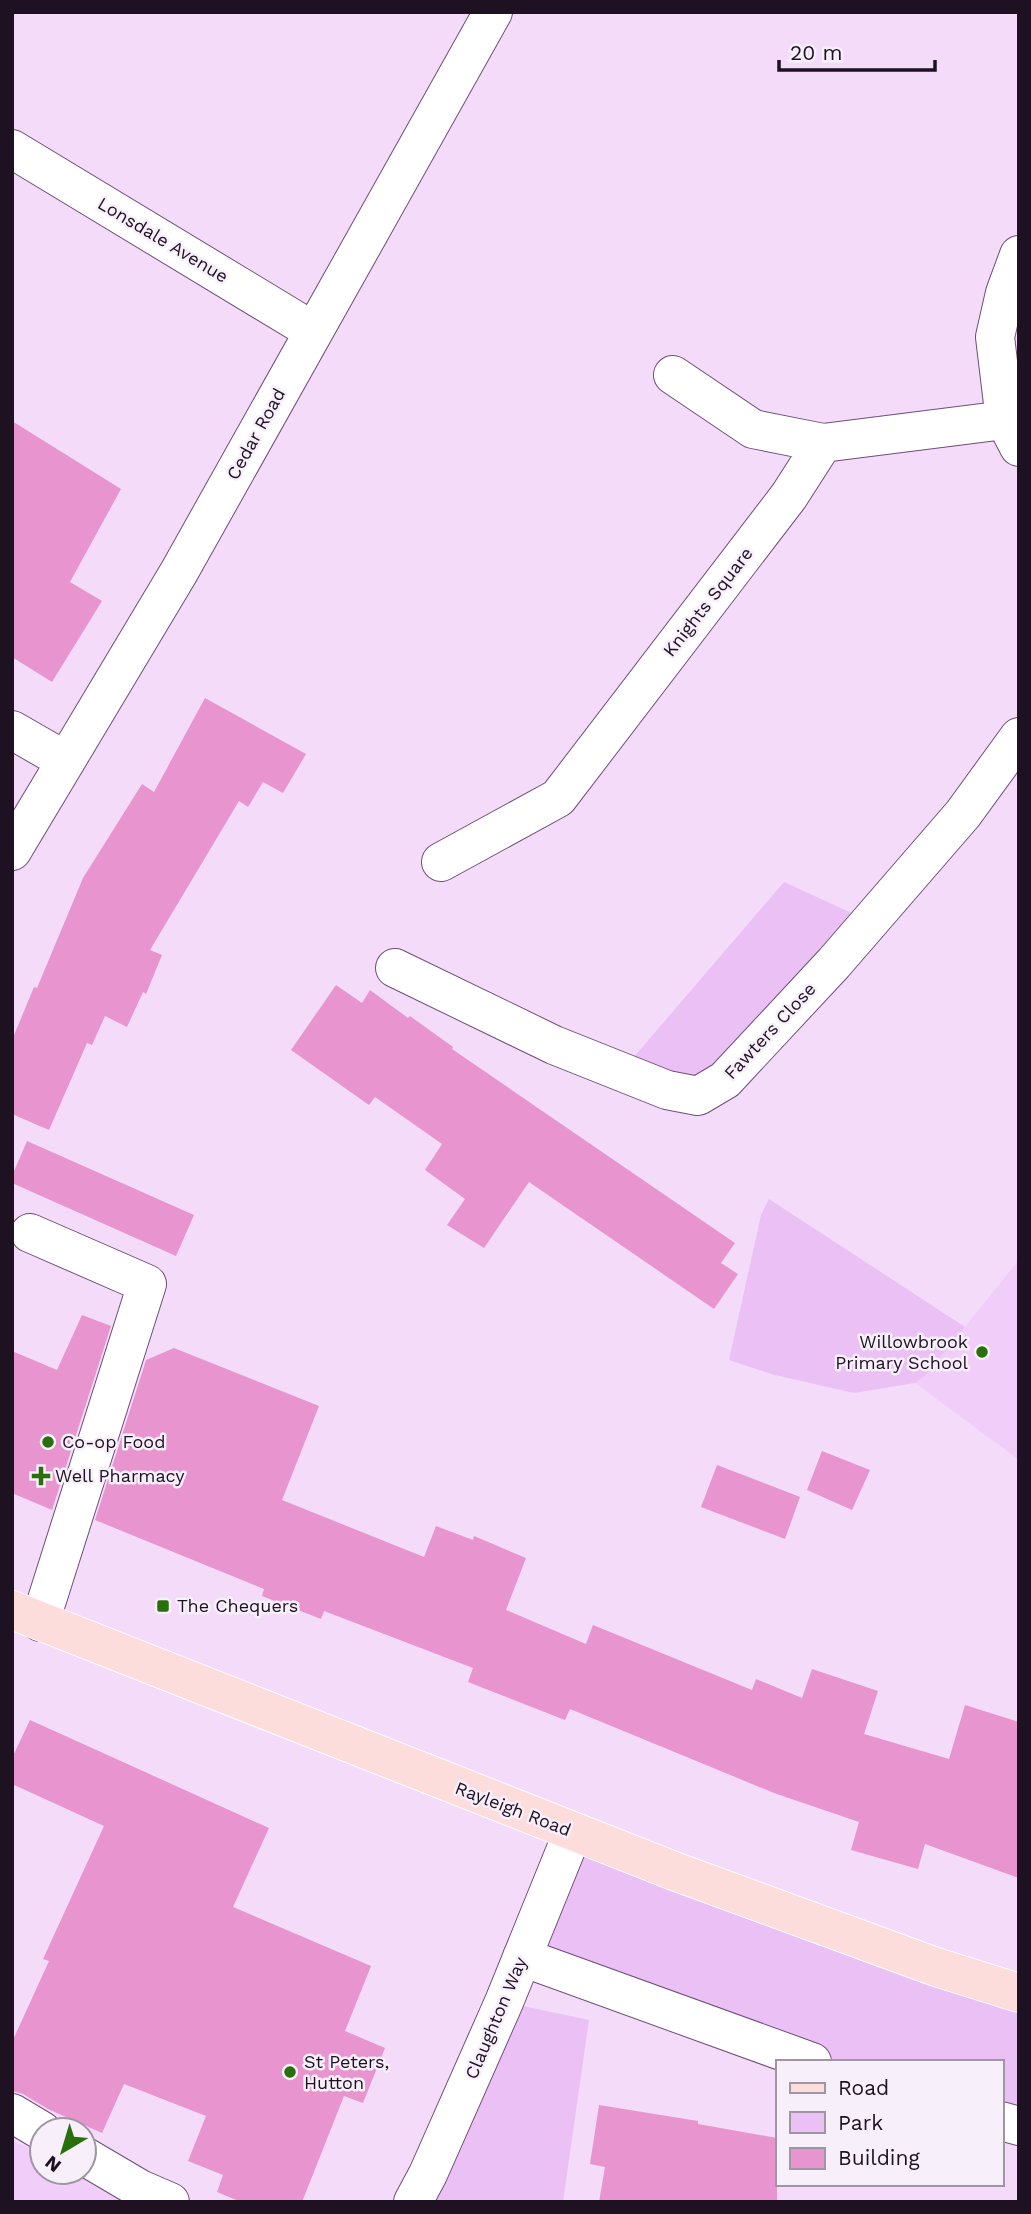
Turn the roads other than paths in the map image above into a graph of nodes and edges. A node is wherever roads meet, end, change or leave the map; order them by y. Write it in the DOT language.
graph roads {
  1 [pos="493,12"];
  2 [pos="12,149"];
  3 [pos="1019,255"];
  4 [pos="313,331"];
  5 [pos="673,375"];
  6 [pos="1012,434"];
  7 [pos="823,443"];
  8 [pos="12,730"];
  9 [pos="1019,737"];
  10 [pos="66,761"];
  11 [pos="12,851"];
  12 [pos="441,862"];
  13 [pos="395,968"];
  14 [pos="30,1233"];
  15 [pos="26,1616"];
  16 [pos="573,1832"];
  17 [pos="522,1957"];
  18 [pos="1019,1993"];
  19 [pos="806,2060"];
  20 [pos="12,2113"];
  21 [pos="28,2123"];
  22 [pos="98,2164"];
  23 [pos="170,2202"];
  24 [pos="414,2202"];
  1 -- 4 [label="street, Cedar Road"];
  2 -- 4 [label="street, Lonsdale Avenue"];
  3 -- 6 [label="street"];
  4 -- 10 [label="street, Cedar Road"];
  5 -- 7 [label="street"];
  6 -- 7 [label="street"];
  7 -- 12 [label="street, Knights Square"];
  8 -- 10 [label="street"];
  9 -- 13 [label="street, Fawters Close"];
  10 -- 11 [label="street, Cedar Road"];
  14 -- 15 [label="street"];
  15 -- 16 [label="main road, Rayleigh Road"];
  16 -- 17 [label="street, Claughton Way"];
  16 -- 18 [label="main road, Rayleigh Road"];
  17 -- 19 [label="street"];
  17 -- 24 [label="street, Claughton Way"];
  20 -- 21 [label="street"];
  22 -- 23 [label="street"];
}
